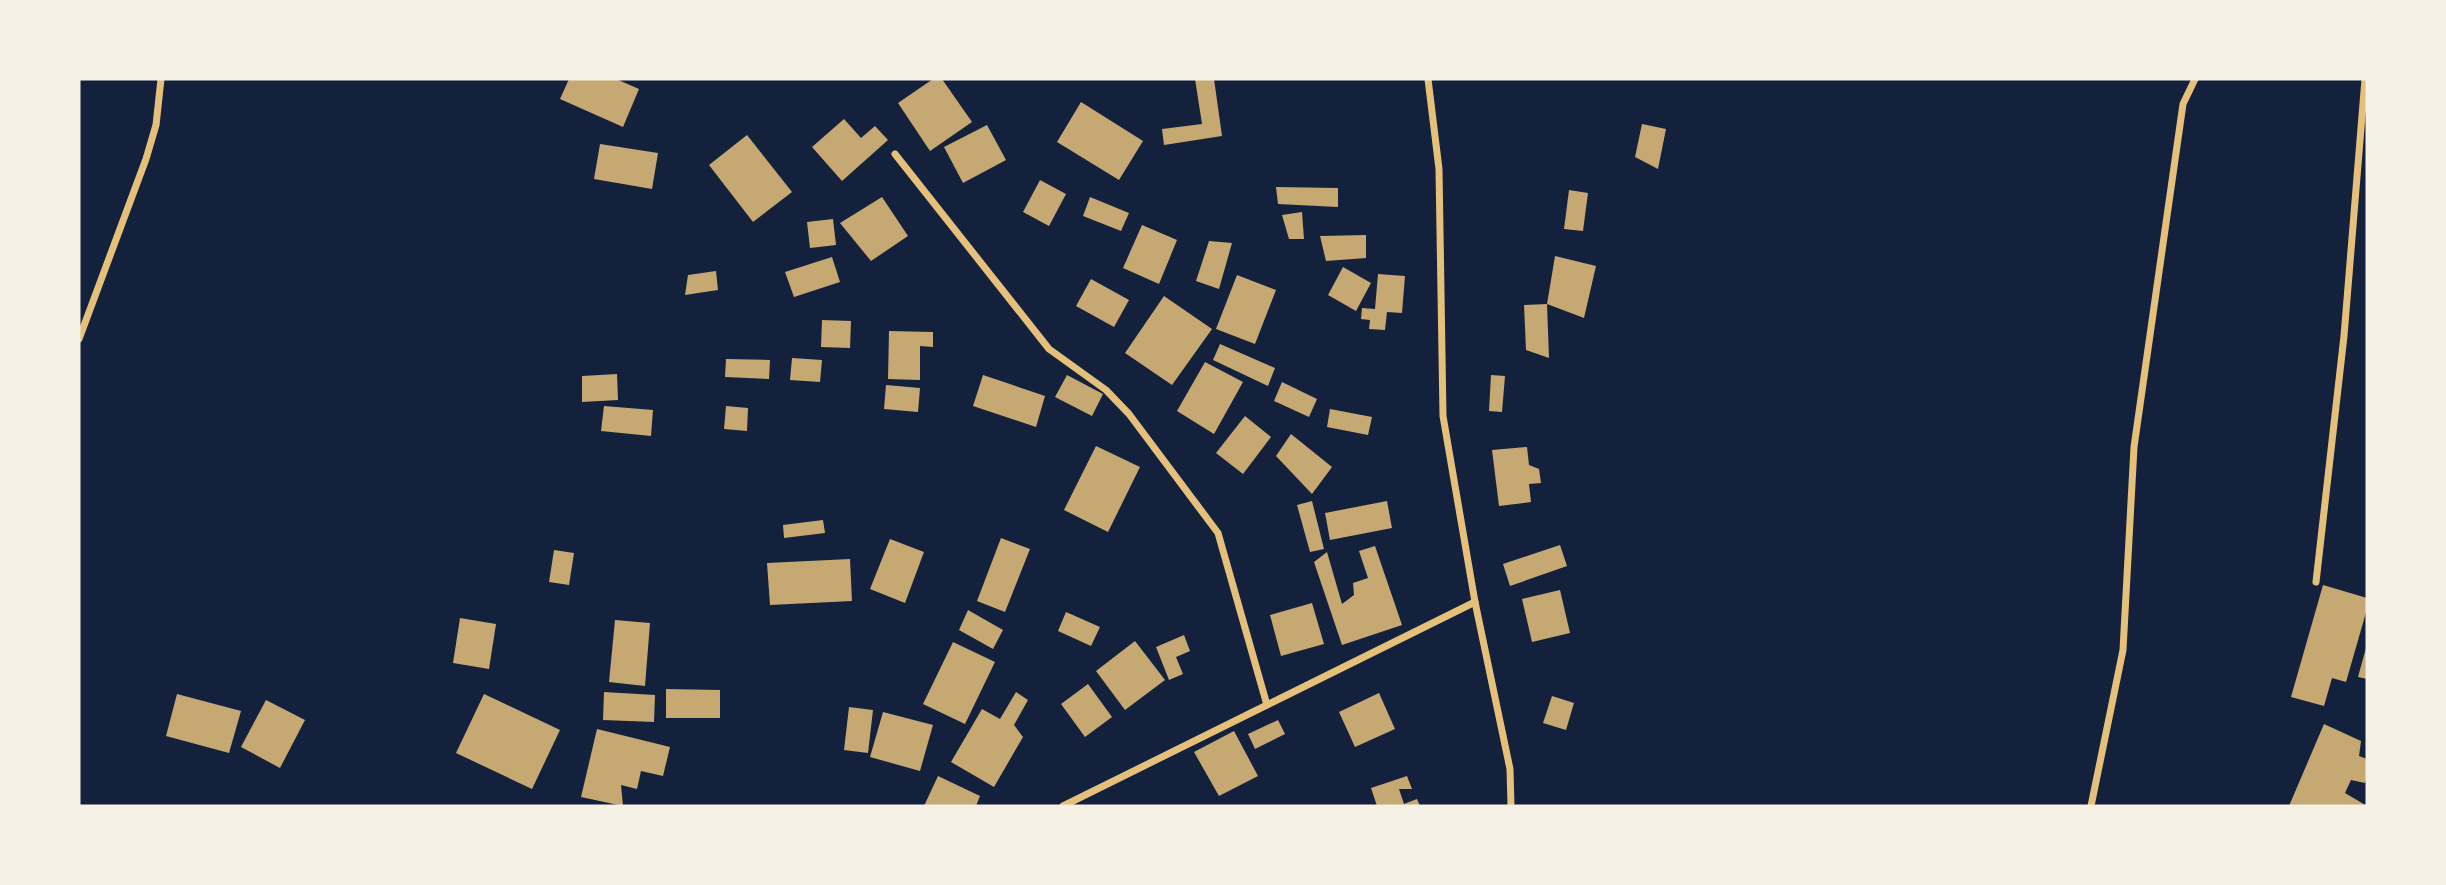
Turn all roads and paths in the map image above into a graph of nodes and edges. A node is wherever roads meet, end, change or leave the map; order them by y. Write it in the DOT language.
graph roads {
  1 [pos="161,79"];
  2 [pos="1429,79"];
  3 [pos="2195,79"];
  4 [pos="2365,79"];
  5 [pos="895,154"];
  6 [pos="79,339"];
  7 [pos="2316,582"];
  8 [pos="1475,602"];
  9 [pos="1267,705"];
  10 [pos="1063,806"];
  11 [pos="1511,806"];
  12 [pos="2091,806"];
  1 -- 6 [label="street"];
  2 -- 8 [label="street"];
  3 -- 12 [label="street"];
  4 -- 7 [label="street"];
  5 -- 9 [label="street"];
  8 -- 9 [label="street"];
  8 -- 11 [label="street"];
  9 -- 10 [label="street"];
}
